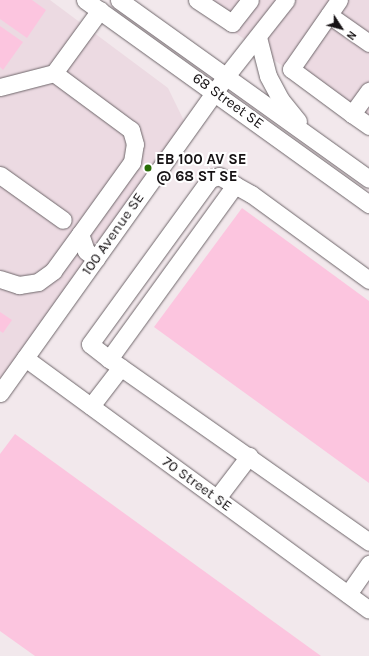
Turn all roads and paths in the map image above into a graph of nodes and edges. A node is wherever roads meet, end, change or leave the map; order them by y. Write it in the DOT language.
graph roads {
  1 [pos="85,0"];
  2 [pos="119,0"];
  3 [pos="198,0"];
  4 [pos="250,0"];
  5 [pos="286,0"];
  6 [pos="340,0"];
  7 [pos="100,10"];
  8 [pos="329,15"];
  9 [pos="258,37"];
  10 [pos="369,43"];
  11 [pos="54,73"];
  12 [pos="226,76"];
  13 [pos="0,87"];
  14 [pos="215,91"];
  15 [pos="369,91"];
  16 [pos="352,114"];
  17 [pos="369,126"];
  18 [pos="314,140"];
  19 [pos="0,175"];
  20 [pos="369,179"];
  21 [pos="235,185"];
  22 [pos="369,204"];
  23 [pos="63,220"];
  24 [pos="80,234"];
  25 [pos="96,259"];
  26 [pos="0,279"];
  27 [pos="369,280"];
  28 [pos="25,358"];
  29 [pos="115,363"];
  30 [pos="0,393"];
  31 [pos="91,406"];
  32 [pos="249,456"];
  33 [pos="217,498"];
  34 [pos="369,542"];
  35 [pos="369,564"];
  36 [pos="348,594"];
  37 [pos="369,610"];
  1 -- 7 [label="street, 68 Street SE"];
  2 -- 12 [label="street, 68 Street SE"];
  3 -- 4 [label="street"];
  5 -- 9 [label="street, 100 Avenue SE"];
  6 -- 8 [label="street"];
  7 -- 11 [label="street"];
  7 -- 14 [label="street, 68 Street SE"];
  8 -- 10 [label="street"];
  8 -- 16 [label="street"];
  9 -- 12 [label="street, 100 Avenue SE"];
  9 -- 18 [label="street"];
  11 -- 13 [label="street"];
  11 -- 24 [label="street"];
  12 -- 14 [label="street, 100 Avenue SE"];
  12 -- 18 [label="street, 68 Street SE"];
  14 -- 22 [label="street, 68 Street SE"];
  14 -- 25 [label="street, 100 Avenue SE"];
  15 -- 16 [label="street"];
  16 -- 17 [label="street"];
  18 -- 20 [label="street, 68 Street SE"];
  19 -- 23 [label="street"];
  21 -- 27 [label="street"];
  21 -- 29 [label="street"];
  21 -- 29 [label="street"];
  24 -- 25 [label="street"];
  24 -- 26 [label="street"];
  25 -- 28 [label="street, 100 Avenue SE"];
  28 -- 30 [label="street, 100 Avenue SE"];
  28 -- 31 [label="street, 70 Street SE"];
  29 -- 31 [label="street"];
  29 -- 32 [label="street"];
  31 -- 33 [label="street, 70 Street SE"];
  32 -- 33 [label="street"];
  32 -- 34 [label="street"];
  33 -- 36 [label="street, 70 Street SE"];
  35 -- 36 [label="street"];
  36 -- 37 [label="street, 70 Street SE"];
}
